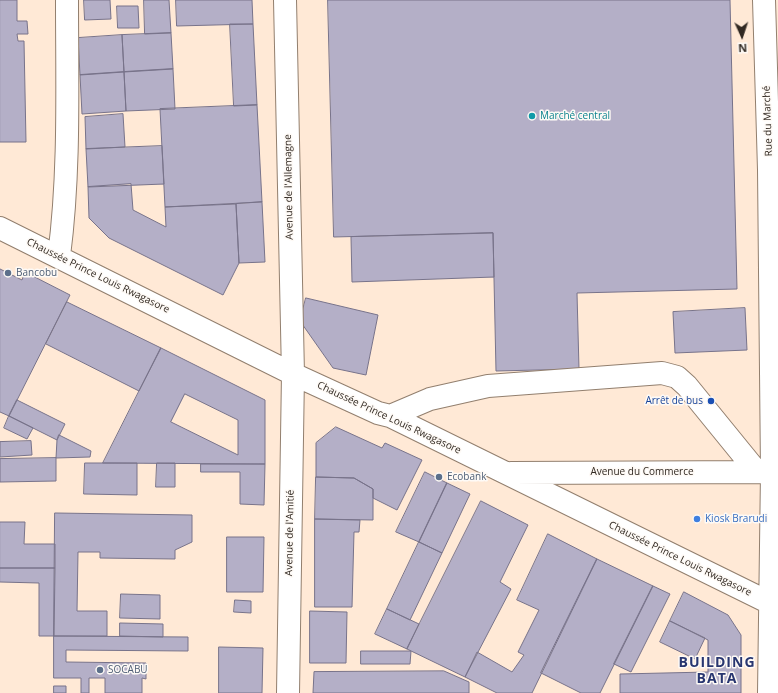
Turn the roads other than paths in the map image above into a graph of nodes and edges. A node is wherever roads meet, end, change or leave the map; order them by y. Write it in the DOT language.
graph roads {
  1 [pos="67,0"];
  2 [pos="285,0"];
  3 [pos="764,0"];
  4 [pos="0,228"];
  5 [pos="59,256"];
  6 [pos="292,374"];
  7 [pos="390,416"];
  8 [pos="769,472"];
  9 [pos="506,473"];
  10 [pos="774,605"];
  11 [pos="288,693"];
  12 [pos="769,693"];
  1 -- 5 [label="street"];
  2 -- 6 [label="street, Avenue de l'Allemagne"];
  3 -- 8 [label="street, Rue du Marché"];
  4 -- 5 [label="street, Chaussée Prince Louis Rwagasore"];
  5 -- 6 [label="street, Chaussée Prince Louis Rwagasore"];
  6 -- 7 [label="street, Chaussée Prince Louis Rwagasore"];
  6 -- 11 [label="street, Avenue de l'Amitié"];
  7 -- 8 [label="street"];
  7 -- 9 [label="street, Chaussée Prince Louis Rwagasore"];
  8 -- 9 [label="street, Avenue du Commerce"];
  8 -- 10 [label="street, Rue du Marché"];
  9 -- 10 [label="street, Chaussée Prince Louis Rwagasore"];
  10 -- 12 [label="street, Rue du Marché"];
}
